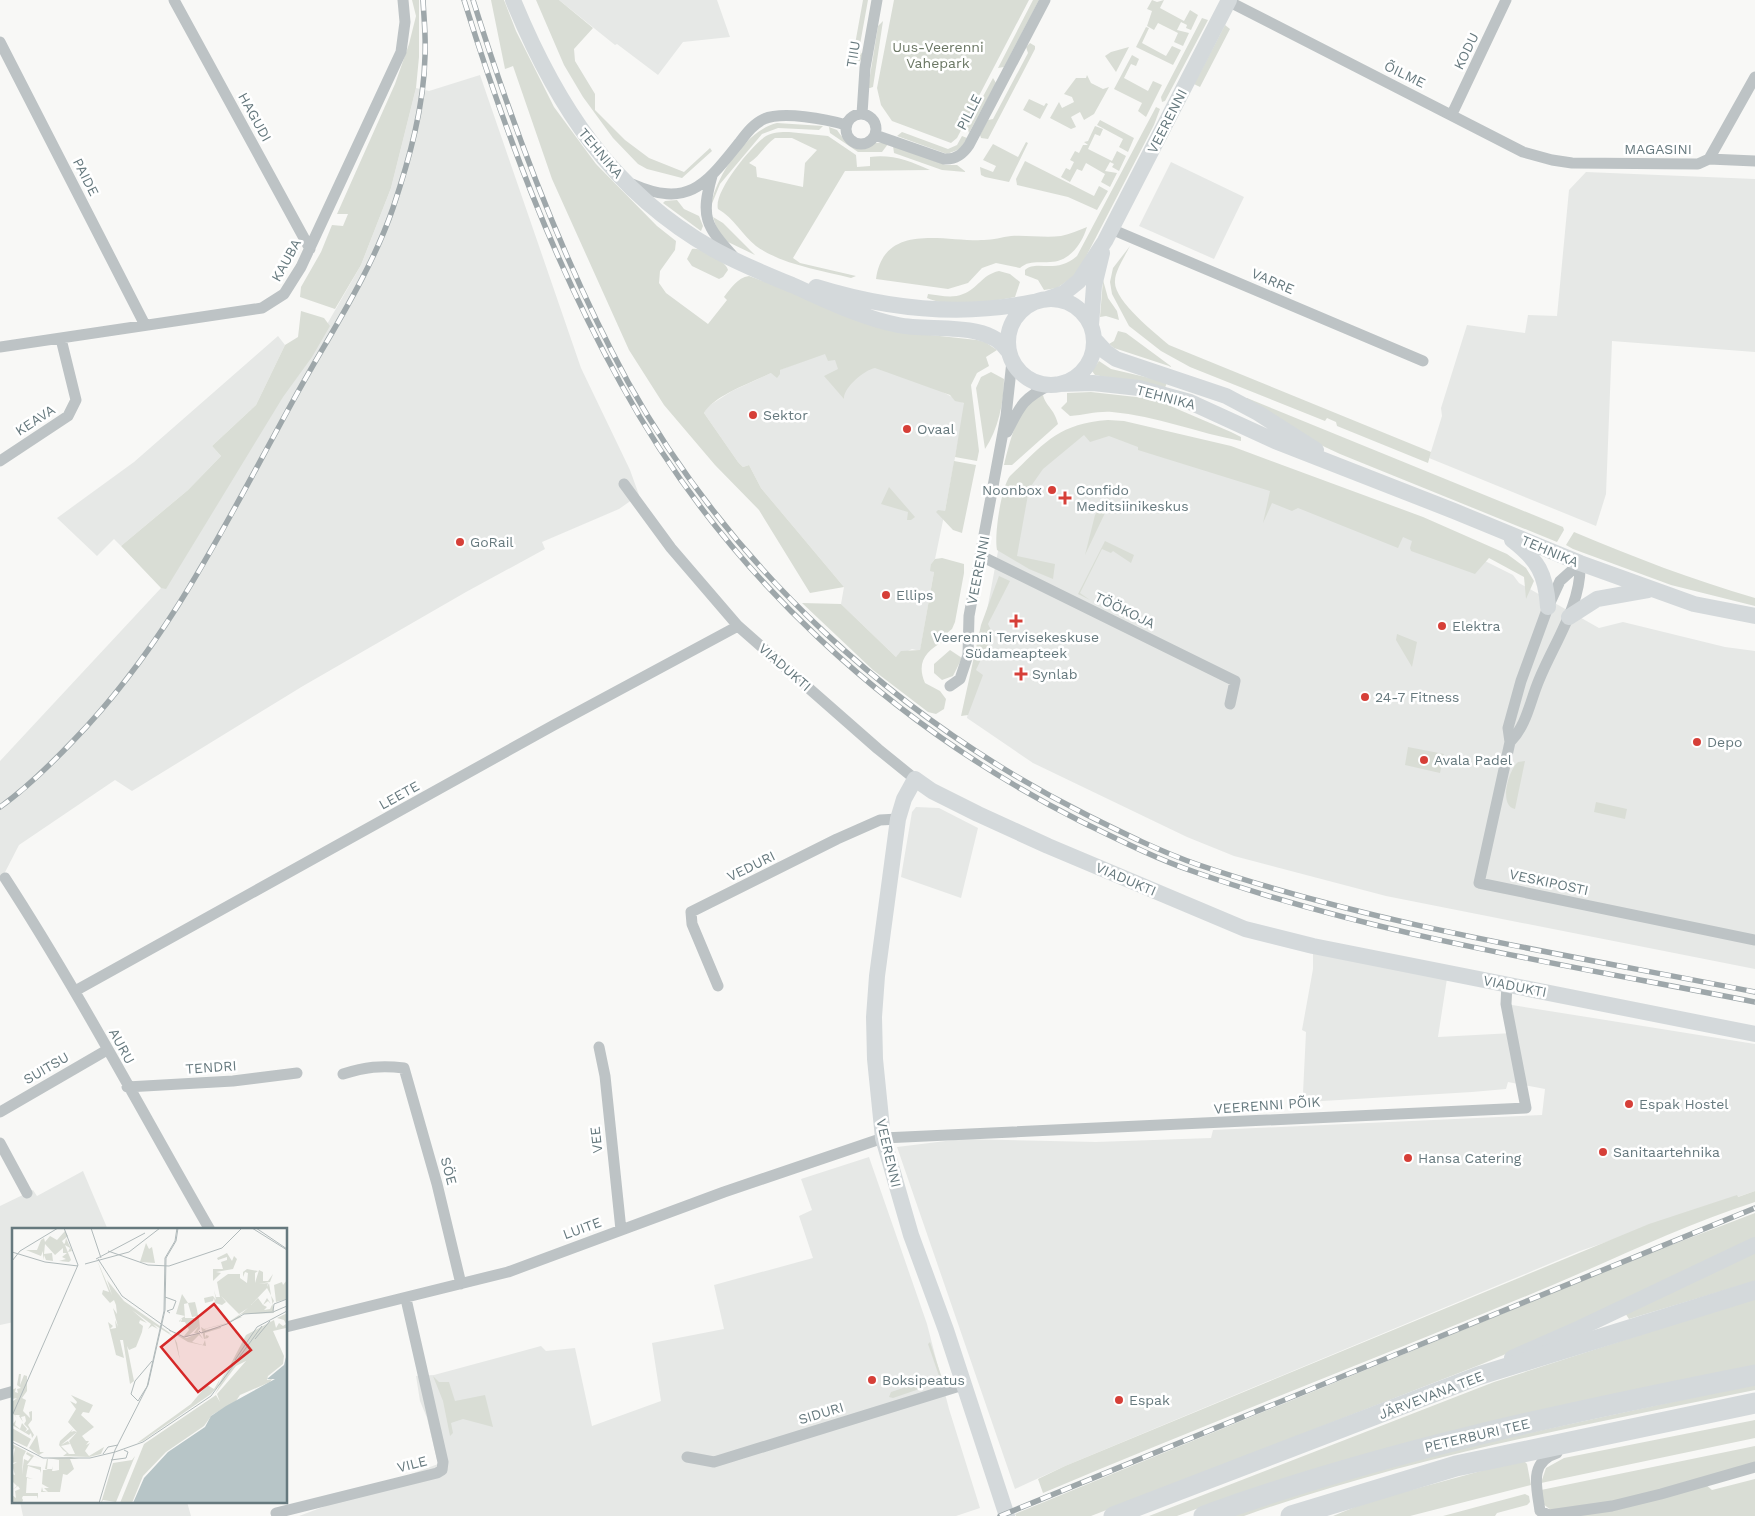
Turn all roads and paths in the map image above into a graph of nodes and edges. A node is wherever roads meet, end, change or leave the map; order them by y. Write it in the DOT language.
graph roads {
  1 [pos="174,0"];
  2 [pos="403,0"];
  3 [pos="513,0"];
  4 [pos="877,0"];
  5 [pos="1045,0"];
  6 [pos="1228,0"];
  7 [pos="1506,0"];
  8 [pos="0,42"];
  9 [pos="1755,77"];
  10 [pos="862,114"];
  11 [pos="1452,114"];
  12 [pos="846,125"];
  13 [pos="875,134"];
  14 [pos="1710,159"];
  15 [pos="1755,161"];
  16 [pos="1572,163"];
  17 [pos="712,176"];
  18 [pos="624,180"];
  19 [pos="1108,235"];
  20 [pos="310,249"];
  21 [pos="739,263"];
  22 [pos="1040,300"];
  23 [pos="145,325"];
  24 [pos="1092,332"];
  25 [pos="62,339"];
  26 [pos="0,347"];
  27 [pos="1010,356"];
  28 [pos="1423,361"];
  29 [pos="1055,385"];
  30 [pos="998,450"];
  31 [pos="0,461"];
  32 [pos="1350,470"];
  33 [pos="624,484"];
  34 [pos="1498,530"];
  35 [pos="981,556"];
  36 [pos="1580,564"];
  37 [pos="1650,590"];
  38 [pos="1548,607"];
  39 [pos="1755,616"];
  40 [pos="1569,617"];
  41 [pos="738,626"];
  42 [pos="950,686"];
  43 [pos="1230,704"];
  44 [pos="1510,742"];
  45 [pos="916,778"];
  46 [pos="898,819"];
  47 [pos="5,878"];
  48 [pos="1755,940"];
  49 [pos="1506,984"];
  50 [pos="718,986"];
  51 [pos="76,991"];
  52 [pos="1755,1034"];
  53 [pos="599,1047"];
  54 [pos="107,1050"];
  55 [pos="297,1073"];
  56 [pos="343,1074"];
  57 [pos="127,1086"];
  58 [pos="0,1112"];
  59 [pos="883,1138"];
  60 [pos="0,1143"];
  61 [pos="27,1193"];
  62 [pos="209,1228"];
  63 [pos="621,1230"];
  64 [pos="1755,1244"];
  65 [pos="461,1284"];
  66 [pos="1755,1290"];
  67 [pos="406,1299"];
  68 [pos="288,1327"];
  69 [pos="1755,1375"];
  70 [pos="1478,1376"];
  71 [pos="963,1384"];
  72 [pos="1755,1404"];
  73 [pos="1589,1436"];
  74 [pos="687,1457"];
  75 [pos="1755,1467"];
  76 [pos="276,1513"];
  77 [pos="1007,1516"];
  78 [pos="1113,1516"];
  79 [pos="1204,1516"];
  80 [pos="1291,1516"];
  1 -- 20 [label="street, HAGUDI"];
  2 -- 20 [label="street, KAUBA"];
  3 -- 18 [label="main road, TEHNIKA"];
  4 -- 10 [label="street, TIIU"];
  5 -- 13 [label="street, PILLE"];
  6 -- 11 [label="street, ÕILME"];
  6 -- 19 [label="main road, VEERENNI"];
  7 -- 11 [label="street, KODU"];
  8 -- 23 [label="street, PAIDE"];
  9 -- 14 [label="street, MAGASINI"];
  10 -- 12 [label="street"];
  10 -- 13 [label="street"];
  11 -- 16 [label="street, ÕILME"];
  12 -- 13 [label="street"];
  12 -- 17 [label="street"];
  14 -- 15 [label="street"];
  14 -- 16 [label="street, MAGASINI"];
  17 -- 18 [label="street"];
  17 -- 21 [label="street"];
  18 -- 21 [label="main road, TEHNIKA"];
  19 -- 22 [label="main road, VEERENNI"];
  19 -- 24 [label="main road, VEERENNI"];
  19 -- 28 [label="street, VARRE"];
  20 -- 23 [label="street, KAUBA"];
  21 -- 22 [label="main road, TEHNIKA"];
  21 -- 27 [label="main road, TEHNIKA"];
  22 -- 24 [label="main road"];
  22 -- 27 [label="main road"];
  23 -- 25 [label="street, KAUBA"];
  24 -- 29 [label="main road"];
  24 -- 32 [label="main road, TEHNIKA"];
  25 -- 26 [label="street, KAUBA"];
  25 -- 31 [label="street, KEAVA"];
  27 -- 29 [label="main road"];
  27 -- 30 [label="street, VEERENNI"];
  29 -- 30 [label="street, VEERENNI"];
  29 -- 32 [label="main road, TEHNIKA"];
  30 -- 35 [label="street, VEERENNI"];
  32 -- 34 [label="main road, TEHNIKA"];
  33 -- 41 [label="street, VIADUKTI"];
  34 -- 36 [label="main road, TEHNIKA"];
  34 -- 38 [label="main road"];
  35 -- 42 [label="street, VEERENNI"];
  35 -- 43 [label="street, TÖÖKOJA"];
  36 -- 37 [label="main road, TEHNIKA"];
  36 -- 38 [label="street, VESKIPOSTI"];
  36 -- 40 [label="street, VESKIPOSTI"];
  37 -- 39 [label="main road, TEHNIKA"];
  37 -- 40 [label="main road"];
  38 -- 44 [label="street, VESKIPOSTI"];
  40 -- 44 [label="street, VESKIPOSTI"];
  41 -- 45 [label="street, VIADUKTI"];
  41 -- 51 [label="street, LEETE"];
  44 -- 48 [label="street, VESKIPOSTI"];
  45 -- 46 [label="main road, VEERENNI"];
  45 -- 49 [label="main road, VIADUKTI"];
  46 -- 50 [label="street, VEDURI"];
  46 -- 59 [label="main road, VEERENNI"];
  47 -- 51 [label="street, AURU"];
  49 -- 52 [label="main road, VIADUKTI"];
  49 -- 59 [label="street, VEERENNI PÕIK"];
  51 -- 54 [label="street, AURU"];
  53 -- 63 [label="street, VEE"];
  54 -- 57 [label="street, AURU"];
  54 -- 58 [label="street, SUITSU"];
  55 -- 57 [label="street, TENDRI"];
  56 -- 65 [label="street, SÖE"];
  57 -- 62 [label="street, AURU"];
  59 -- 63 [label="street, LUITE"];
  59 -- 71 [label="main road, VEERENNI"];
  60 -- 61 [label="street"];
  63 -- 65 [label="street, LUITE"];
  64 -- 70 [label="main road"];
  65 -- 67 [label="street, LUITE"];
  66 -- 70 [label="main road, JÄRVEVANA TEE"];
  67 -- 68 [label="street, LUITE"];
  67 -- 76 [label="street, VILE"];
  69 -- 79 [label="highway, PETERBURI TEE"];
  70 -- 78 [label="main road, JÄRVEVANA TEE"];
  71 -- 74 [label="street, SIDURI"];
  71 -- 77 [label="main road, VEERENNI"];
  72 -- 73 [label="highway"];
  73 -- 75 [label="street"];
  73 -- 80 [label="highway"];
}
